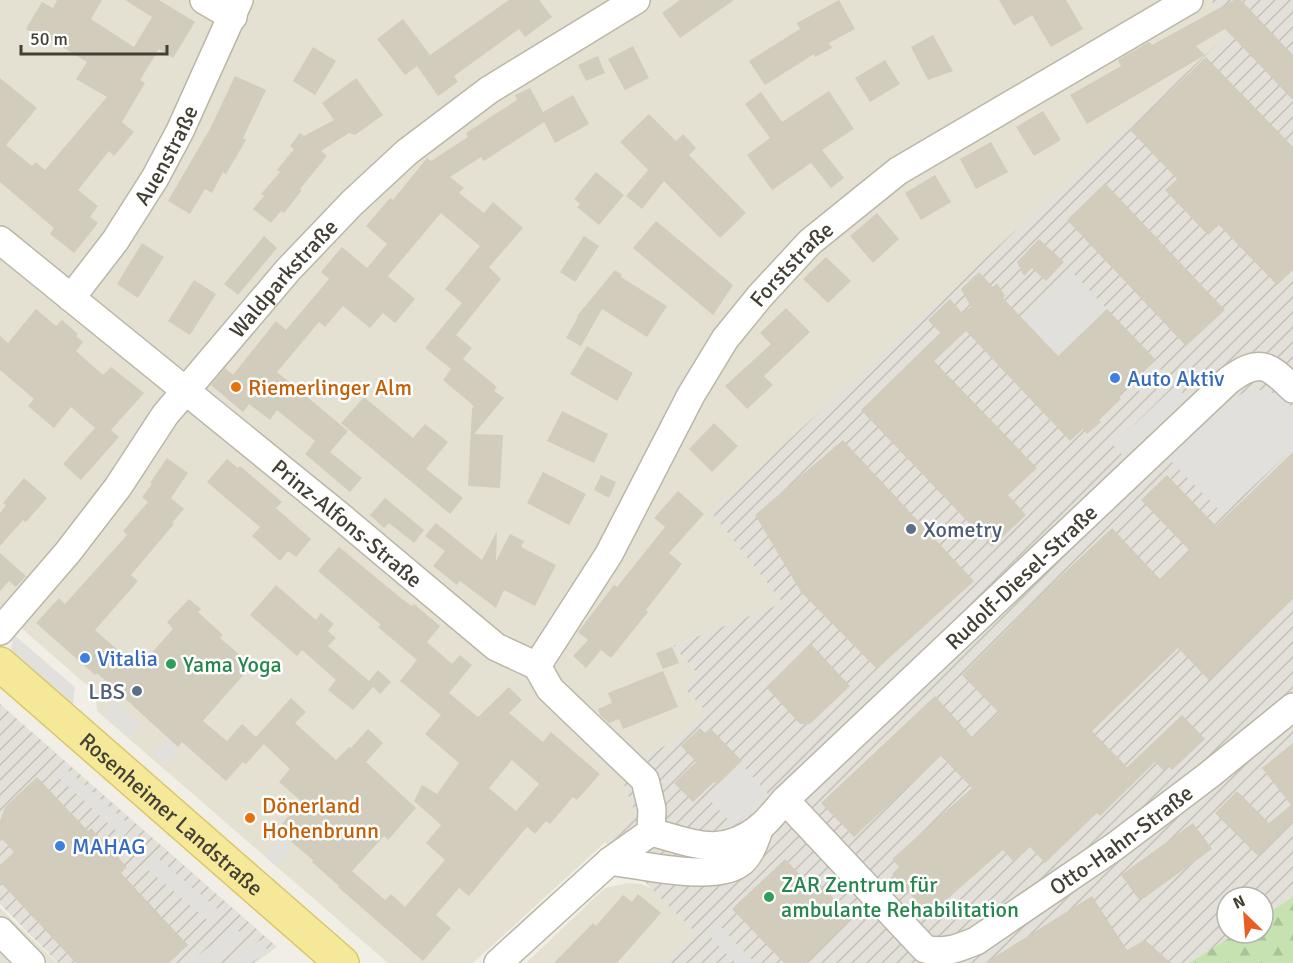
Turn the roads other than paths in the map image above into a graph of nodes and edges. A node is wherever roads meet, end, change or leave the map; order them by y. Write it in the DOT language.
graph roads {
  1 [pos="204,0"];
  2 [pos="636,0"];
  3 [pos="1189,0"];
  4 [pos="236,9"];
  5 [pos="0,240"];
  6 [pos="71,298"];
  7 [pos="1293,389"];
  8 [pos="184,391"];
  9 [pos="0,632"];
  10 [pos="0,664"];
  11 [pos="537,666"];
  12 [pos="1293,707"];
  13 [pos="785,800"];
  14 [pos="760,827"];
  15 [pos="651,832"];
  16 [pos="610,861"];
  17 [pos="0,931"];
  18 [pos="31,963"];
  19 [pos="342,963"];
  20 [pos="498,963"];
  1 -- 4 [label="street"];
  2 -- 8 [label="street, Waldparkstraße"];
  3 -- 11 [label="street, Forststraße"];
  4 -- 6 [label="street, Auenstraße"];
  5 -- 6 [label="street, Prinz-Alfons-Straße"];
  6 -- 8 [label="street, Prinz-Alfons-Straße"];
  7 -- 13 [label="street, Rudolf-Diesel-Straße"];
  8 -- 9 [label="street, Waldparkstraße"];
  8 -- 11 [label="street, Prinz-Alfons-Straße"];
  10 -- 19 [label="main road, Rosenheimer Landstraße"];
  11 -- 15 [label="street"];
  12 -- 13 [label="street, Otto-Hahn-Straße"];
  13 -- 14 [label="street, Rudolf-Diesel-Straße"];
  14 -- 15 [label="street, Rudolf-Diesel-Straße"];
  14 -- 16 [label="street, Rudolf-Diesel-Straße"];
  15 -- 16 [label="street"];
  16 -- 20 [label="street"];
  17 -- 18 [label="street"];
}
